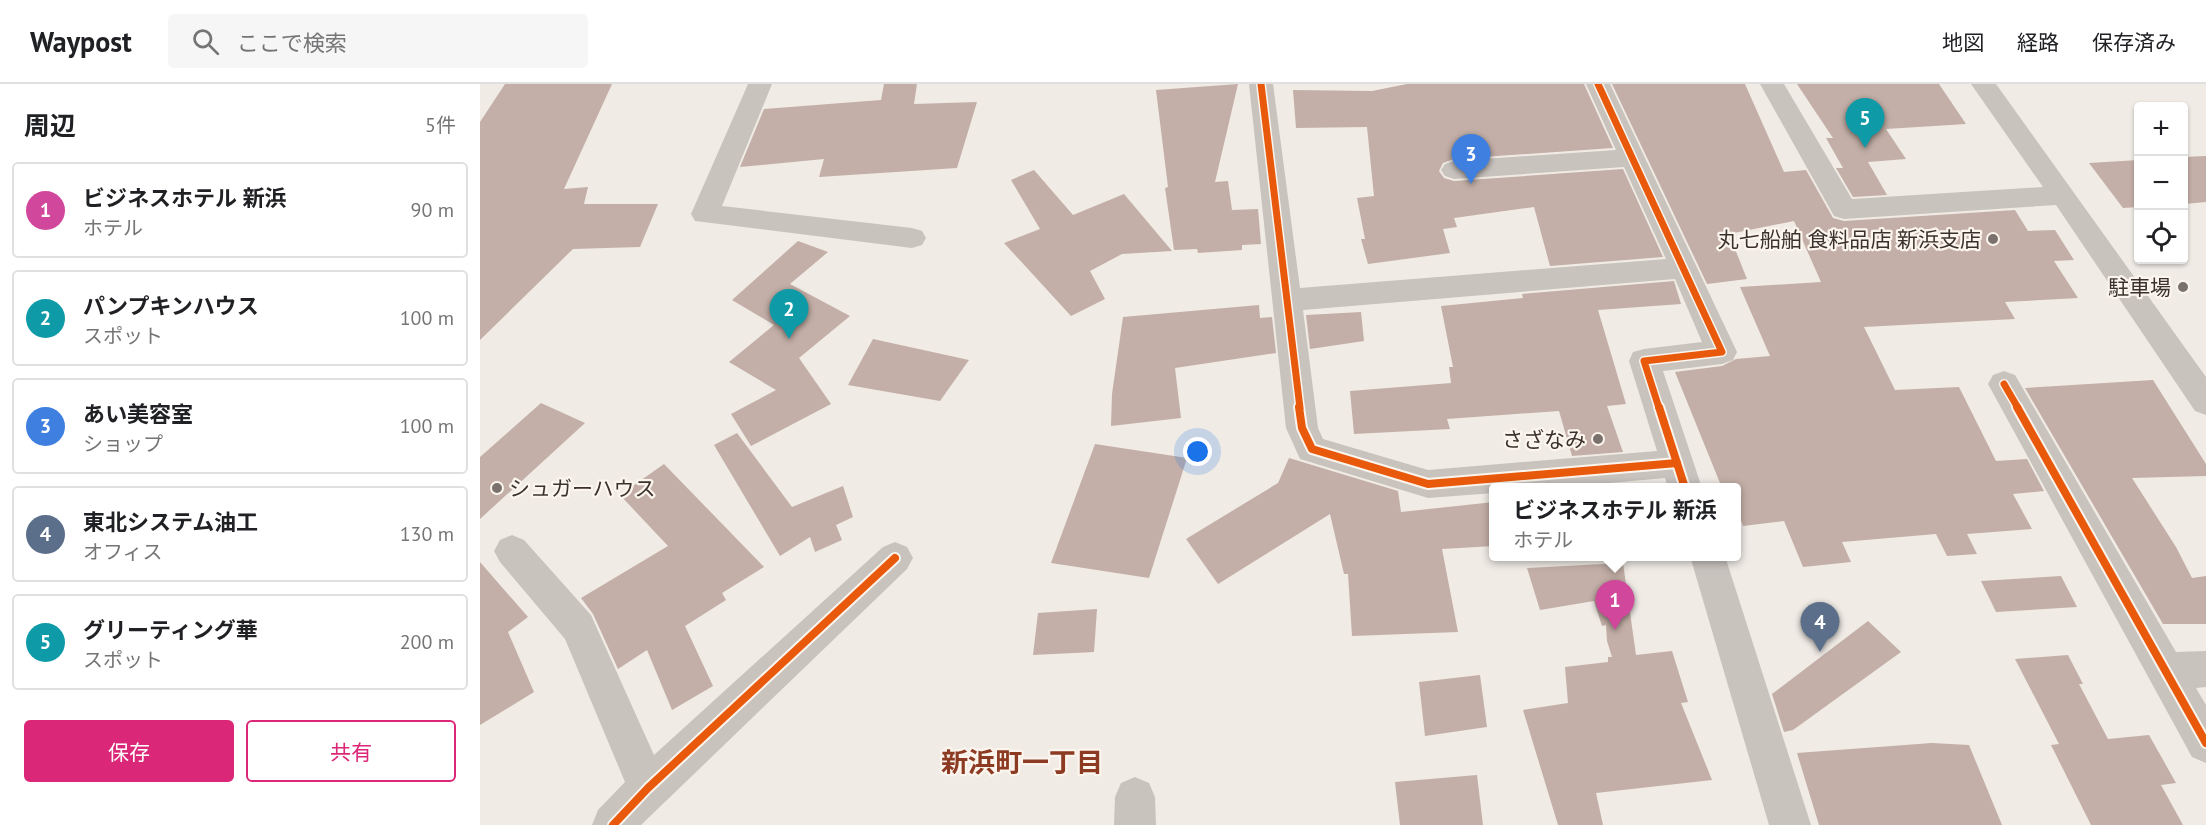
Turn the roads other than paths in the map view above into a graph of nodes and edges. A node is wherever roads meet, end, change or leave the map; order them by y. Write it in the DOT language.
graph roads {
  1 [pos="760,84"];
  2 [pos="1261,84"];
  3 [pos="1598,84"];
  4 [pos="1772,84"];
  5 [pos="1983,84"];
  6 [pos="1634,158"];
  7 [pos="1454,170"];
  8 [pos="2063,195"];
  9 [pos="912,238"];
  10 [pos="1685,268"];
  11 [pos="1287,300"];
  12 [pos="2004,384"];
  13 [pos="2206,402"];
  14 [pos="1681,475"];
  15 [pos="512,551"];
  16 [pos="895,558"];
  17 [pos="1709,561"];
  18 [pos="2206,669"];
  19 [pos="2165,671"];
  20 [pos="2206,742"];
  21 [pos="648,788"];
  22 [pos="613,825"];
  23 [pos="1790,825"];
  1 -- 9 [label="street"];
  2 -- 11 [label="street"];
  3 -- 6 [label="street"];
  4 -- 8 [label="street"];
  5 -- 8 [label="street"];
  6 -- 7 [label="street"];
  6 -- 10 [label="street"];
  8 -- 13 [label="street"];
  10 -- 11 [label="street"];
  10 -- 14 [label="street"];
  11 -- 14 [label="street"];
  12 -- 19 [label="street"];
  15 -- 21 [label="street"];
  16 -- 21 [label="street"];
  17 -- 23 [label="street"];
  18 -- 19 [label="street"];
  19 -- 20 [label="street"];
  21 -- 22 [label="street"];
}
